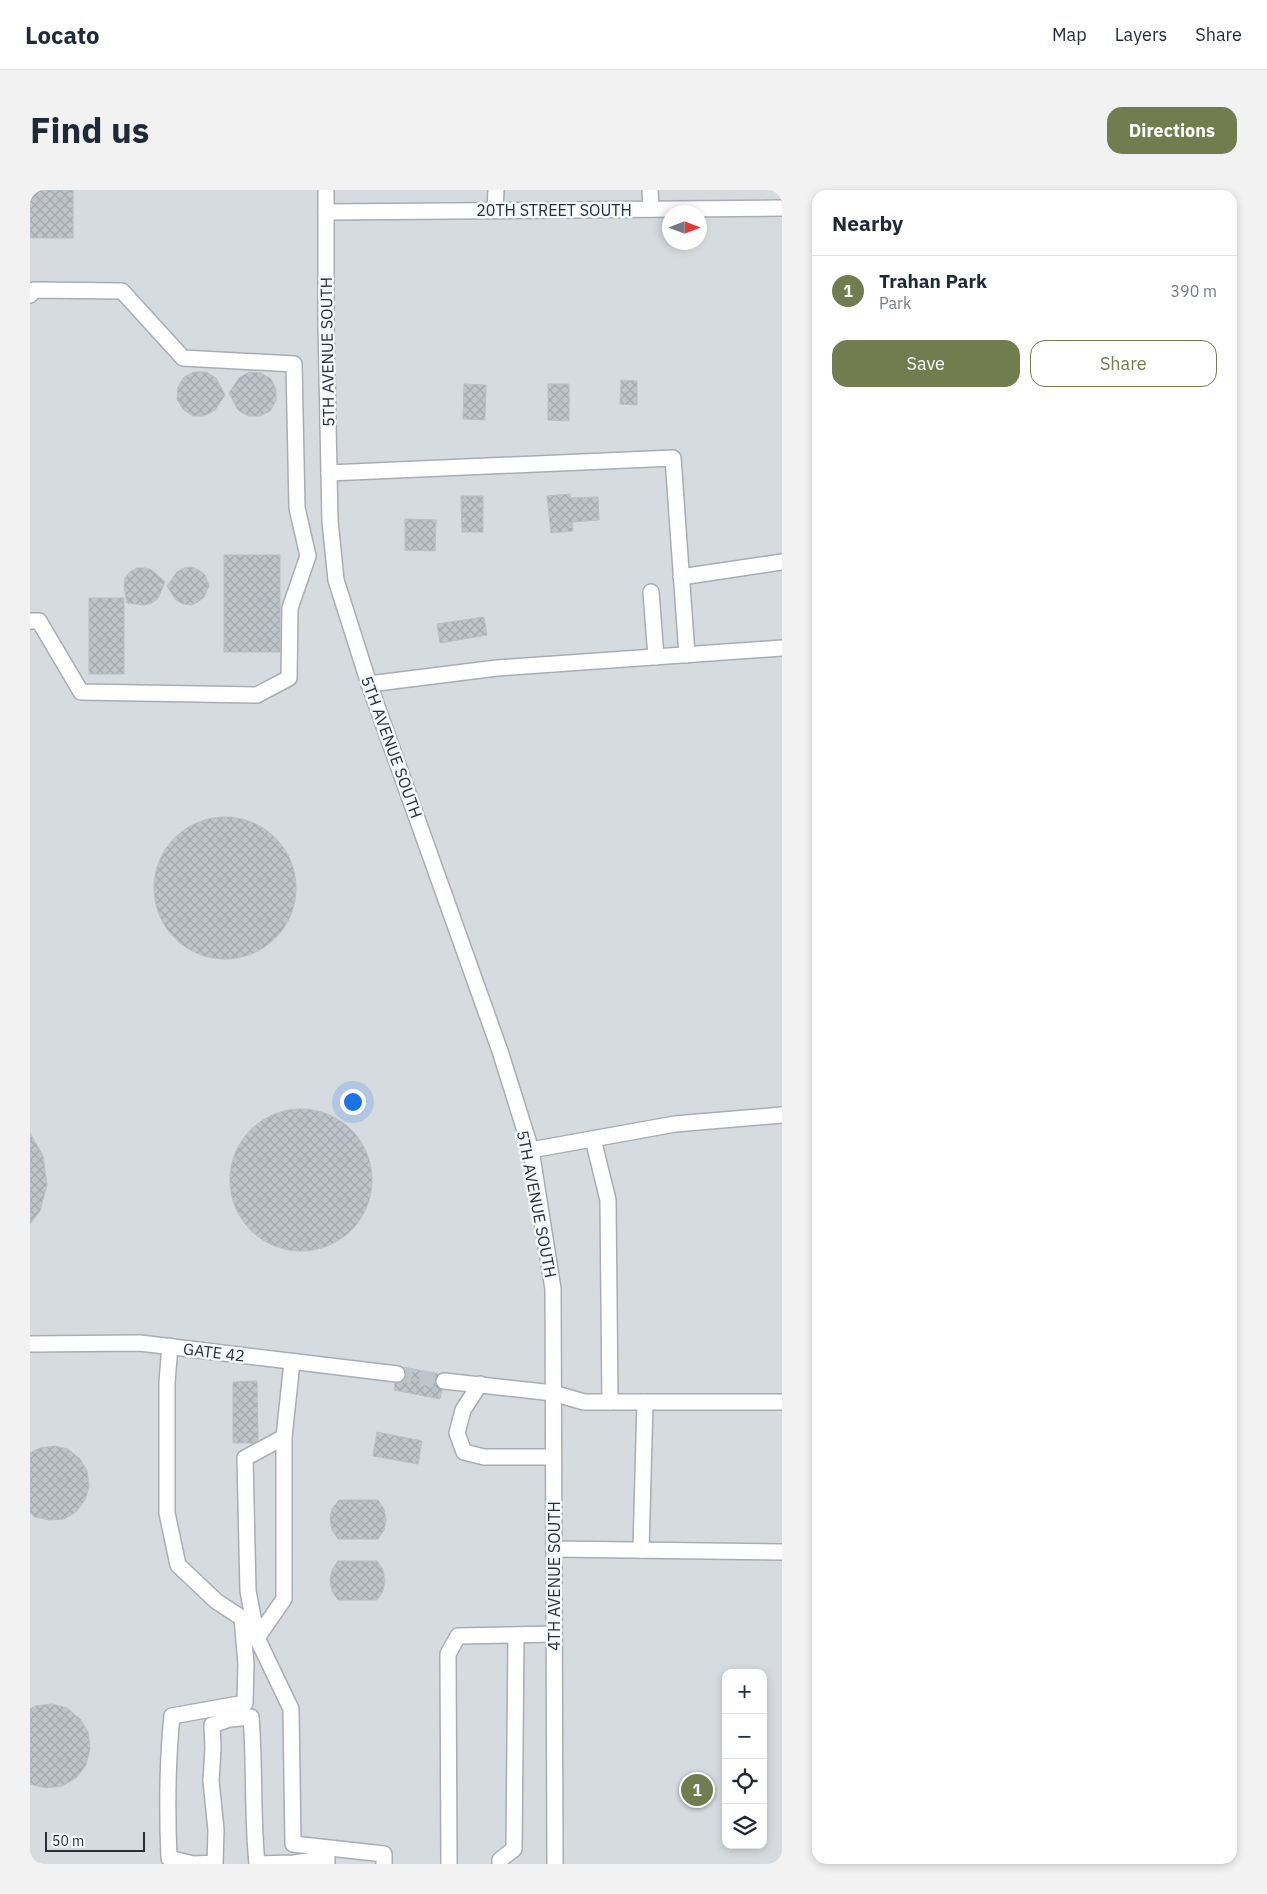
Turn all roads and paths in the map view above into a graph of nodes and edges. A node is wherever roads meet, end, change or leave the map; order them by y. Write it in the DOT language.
graph roads {
  1 [pos="326,190"];
  2 [pos="496,190"];
  3 [pos="650,190"];
  4 [pos="782,208"];
  5 [pos="651,209"];
  6 [pos="495,210"];
  7 [pos="326,212"];
  8 [pos="30,295"];
  9 [pos="329,472"];
  10 [pos="782,562"];
  11 [pos="681,577"];
  12 [pos="651,592"];
  13 [pos="30,621"];
  14 [pos="782,648"];
  15 [pos="686,655"];
  16 [pos="656,657"];
  17 [pos="369,684"];
  18 [pos="782,1115"];
  19 [pos="593,1139"];
  20 [pos="531,1150"];
  21 [pos="553,1289"];
  22 [pos="30,1344"];
  23 [pos="170,1346"];
  24 [pos="292,1362"];
  25 [pos="397,1374"];
  26 [pos="444,1381"];
  27 [pos="480,1384"];
  28 [pos="553,1393"];
  29 [pos="610,1402"];
  30 [pos="645,1402"];
  31 [pos="782,1402"];
  32 [pos="284,1437"];
  33 [pos="553,1457"];
  34 [pos="554,1549"];
  35 [pos="641,1550"];
  36 [pos="782,1552"];
  37 [pos="554,1634"];
  38 [pos="516,1636"];
  39 [pos="257,1638"];
  40 [pos="327,1864"];
  41 [pos="384,1864"];
  42 [pos="449,1864"];
  43 [pos="500,1864"];
  44 [pos="555,1864"];
  1 -- 7 [label="street, 5TH AVENUE SOUTH"];
  2 -- 6 [label="street"];
  3 -- 5 [label="street"];
  4 -- 5 [label="street, 20TH STREET SOUTH"];
  5 -- 6 [label="street, 20TH STREET SOUTH"];
  6 -- 7 [label="street, 20TH STREET SOUTH"];
  7 -- 9 [label="street, 5TH AVENUE SOUTH"];
  8 -- 13 [label="street"];
  9 -- 11 [label="street"];
  9 -- 17 [label="street, 5TH AVENUE SOUTH"];
  10 -- 11 [label="street"];
  11 -- 15 [label="street"];
  12 -- 16 [label="street"];
  14 -- 15 [label="street"];
  15 -- 16 [label="street"];
  16 -- 17 [label="street"];
  17 -- 20 [label="street, 5TH AVENUE SOUTH"];
  18 -- 19 [label="street"];
  19 -- 20 [label="street"];
  19 -- 29 [label="street"];
  20 -- 21 [label="street, 5TH AVENUE SOUTH"];
  21 -- 28 [label="street, 4TH AVENUE SOUTH"];
  22 -- 23 [label="street, GATE 42"];
  23 -- 24 [label="street, GATE 42"];
  23 -- 40 [label="street"];
  24 -- 25 [label="street, GATE 42"];
  24 -- 32 [label="street"];
  26 -- 27 [label="street"];
  27 -- 28 [label="street"];
  27 -- 33 [label="street"];
  28 -- 29 [label="street"];
  28 -- 33 [label="street, 4TH AVENUE SOUTH"];
  29 -- 30 [label="street"];
  30 -- 31 [label="street"];
  30 -- 35 [label="street"];
  32 -- 39 [label="street"];
  32 -- 39 [label="street"];
  33 -- 34 [label="street, 4TH AVENUE SOUTH"];
  34 -- 35 [label="street"];
  34 -- 37 [label="street, 4TH AVENUE SOUTH"];
  35 -- 36 [label="street"];
  37 -- 38 [label="street"];
  37 -- 44 [label="street, 4TH AVENUE SOUTH"];
  38 -- 42 [label="street"];
  38 -- 43 [label="street"];
  39 -- 41 [label="street"];
}
